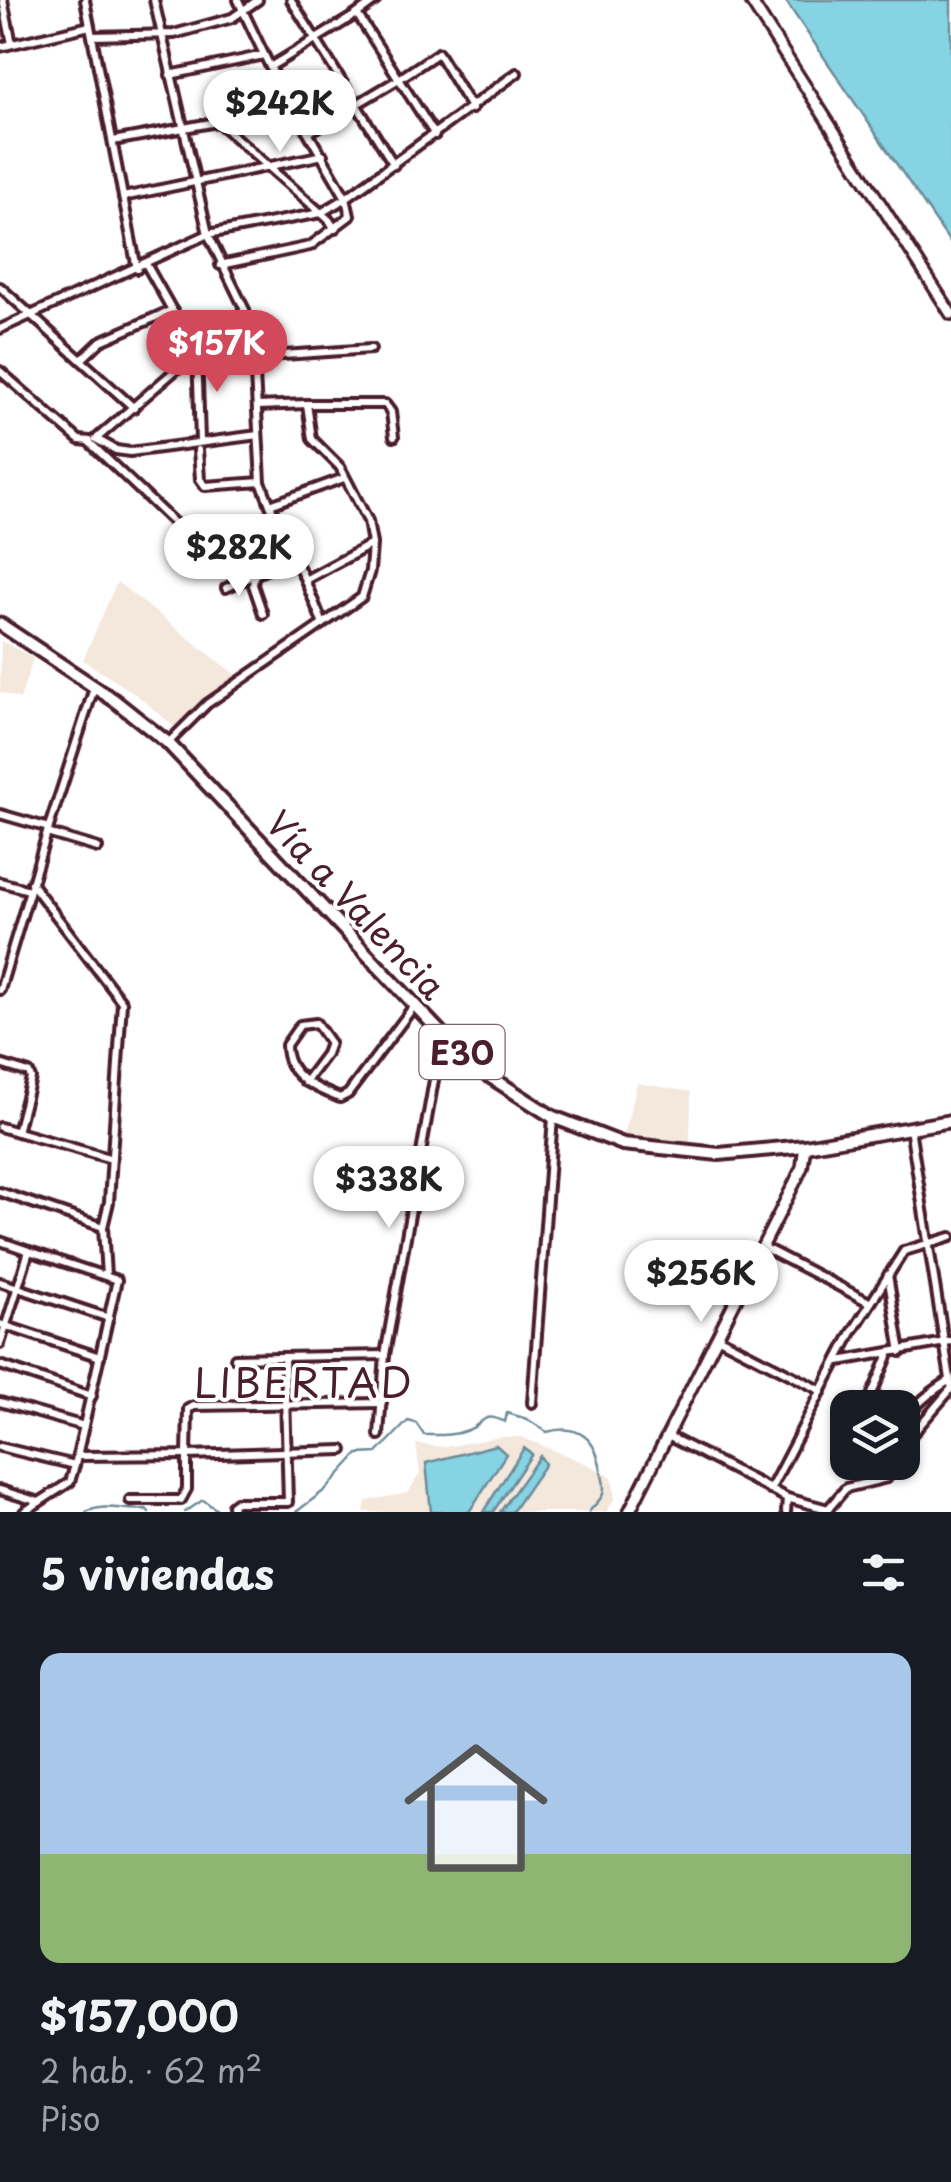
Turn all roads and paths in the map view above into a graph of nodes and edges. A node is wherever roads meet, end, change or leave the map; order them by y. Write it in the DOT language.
graph roads {
  1 [pos="2,0"];
  2 [pos="85,0"];
  3 [pos="154,0"];
  4 [pos="238,0"];
  5 [pos="258,0"];
  6 [pos="292,0"];
  7 [pos="376,0"];
  8 [pos="750,0"];
  9 [pos="240,10"];
  10 [pos="357,14"];
  11 [pos="90,26"];
  12 [pos="160,33"];
  13 [pos="92,36"];
  14 [pos="314,39"];
  15 [pos="12,44"];
  16 [pos="0,47"];
  17 [pos="264,55"];
  18 [pos="270,67"];
  19 [pos="517,73"];
  20 [pos="170,76"];
  21 [pos="399,79"];
  22 [pos="294,104"];
  23 [pos="355,105"];
  24 [pos="472,108"];
  25 [pos="218,122"];
  26 [pos="183,128"];
  27 [pos="310,132"];
  28 [pos="435,135"];
  29 [pos="112,141"];
  30 [pos="324,155"];
  31 [pos="394,164"];
  32 [pos="266,167"];
  33 [pos="195,180"];
  34 [pos="123,196"];
  35 [pos="346,198"];
  36 [pos="321,213"];
  37 [pos="335,228"];
  38 [pos="208,234"];
  39 [pos="146,264"];
  40 [pos="220,265"];
  41 [pos="137,269"];
  42 [pos="0,287"];
  43 [pos="172,310"];
  44 [pos="245,310"];
  45 [pos="951,314"];
  46 [pos="30,315"];
  47 [pos="0,329"];
  48 [pos="199,349"];
  49 [pos="371,349"];
  50 [pos="254,358"];
  51 [pos="81,360"];
  52 [pos="0,371"];
  53 [pos="307,404"];
  54 [pos="258,406"];
  55 [pos="134,408"];
  56 [pos="258,435"];
  57 [pos="394,437"];
  58 [pos="92,440"];
  59 [pos="200,440"];
  60 [pos="198,450"];
  61 [pos="130,452"];
  62 [pos="102,454"];
  63 [pos="344,478"];
  64 [pos="261,482"];
  65 [pos="270,505"];
  66 [pos="372,544"];
  67 [pos="294,557"];
  68 [pos="217,564"];
  69 [pos="254,575"];
  70 [pos="305,580"];
  71 [pos="226,588"];
  72 [pos="263,614"];
  73 [pos="0,624"];
  74 [pos="323,624"];
  75 [pos="94,687"];
  76 [pos="168,743"];
  77 [pos="0,814"];
  78 [pos="48,830"];
  79 [pos="98,848"];
  80 [pos="0,882"];
  81 [pos="30,886"];
  82 [pos="0,990"];
  83 [pos="414,1006"];
  84 [pos="442,1034"];
  85 [pos="0,1064"];
  86 [pos="304,1082"];
  87 [pos="553,1117"];
  88 [pos="951,1121"];
  89 [pos="0,1127"];
  90 [pos="910,1128"];
  91 [pos="17,1132"];
  92 [pos="805,1146"];
  93 [pos="112,1159"];
  94 [pos="0,1192"];
  95 [pos="102,1227"];
  96 [pos="951,1237"];
  97 [pos="929,1241"];
  98 [pos="0,1242"];
  99 [pos="762,1247"];
  100 [pos="29,1250"];
  101 [pos="888,1275"];
  102 [pos="106,1276"];
  103 [pos="0,1282"];
  104 [pos="18,1287"];
  105 [pos="870,1302"];
  106 [pos="108,1318"];
  107 [pos="3,1325"];
  108 [pos="717,1337"];
  109 [pos="948,1342"];
  110 [pos="0,1344"];
  111 [pos="901,1352"];
  112 [pos="890,1353"];
  113 [pos="385,1355"];
  114 [pos="100,1358"];
  115 [pos="235,1358"];
  116 [pos="284,1358"];
  117 [pos="838,1362"];
  118 [pos="0,1366"];
  119 [pos="951,1385"];
  120 [pos="874,1390"];
  121 [pos="822,1391"];
  122 [pos="92,1396"];
  123 [pos="0,1402"];
  124 [pos="532,1402"];
  125 [pos="920,1402"];
  126 [pos="382,1403"];
  127 [pos="286,1405"];
  128 [pos="920,1425"];
  129 [pos="84,1426"];
  130 [pos="379,1435"];
  131 [pos="666,1435"];
  132 [pos="0,1447"];
  133 [pos="343,1450"];
  134 [pos="288,1454"];
  135 [pos="187,1455"];
  136 [pos="76,1461"];
  137 [pos="880,1480"];
  138 [pos="0,1490"];
  139 [pos="770,1490"];
  140 [pos="787,1498"];
  141 [pos="130,1500"];
  142 [pos="39,1502"];
  143 [pos="829,1510"];
  144 [pos="24,1512"];
  145 [pos="233,1512"];
  146 [pos="629,1512"];
  147 [pos="786,1512"];
  1 -- 15 [label="street"];
  2 -- 11 [label="street"];
  3 -- 12 [label="street"];
  4 -- 9 [label="street"];
  5 -- 9 [label="street"];
  6 -- 14 [label="street"];
  7 -- 10 [label="street"];
  8 -- 45 [label="main road"];
  9 -- 12 [label="street"];
  9 -- 17 [label="street"];
  10 -- 14 [label="street"];
  10 -- 21 [label="street"];
  11 -- 13 [label="street"];
  11 -- 15 [label="street"];
  12 -- 13 [label="street"];
  12 -- 20 [label="street"];
  13 -- 29 [label="street"];
  14 -- 18 [label="street"];
  14 -- 23 [label="street"];
  15 -- 16 [label="street"];
  17 -- 18 [label="street"];
  17 -- 20 [label="street"];
  18 -- 22 [label="street"];
  19 -- 24 [label="street"];
  20 -- 26 [label="street"];
  21 -- 23 [label="street"];
  21 -- 24 [label="street"];
  21 -- 28 [label="street"];
  22 -- 25 [label="street"];
  22 -- 27 [label="street"];
  23 -- 27 [label="street"];
  23 -- 31 [label="street"];
  24 -- 28 [label="street"];
  25 -- 26 [label="street"];
  25 -- 32 [label="street"];
  26 -- 29 [label="street"];
  26 -- 33 [label="street"];
  27 -- 30 [label="street"];
  28 -- 31 [label="street"];
  29 -- 34 [label="street"];
  30 -- 32 [label="street"];
  30 -- 35 [label="street"];
  31 -- 35 [label="street"];
  32 -- 33 [label="street"];
  32 -- 36 [label="street"];
  33 -- 34 [label="street"];
  33 -- 38 [label="street"];
  34 -- 41 [label="street"];
  35 -- 36 [label="street"];
  35 -- 37 [label="street"];
  36 -- 37 [label="street"];
  36 -- 38 [label="street"];
  37 -- 40 [label="street"];
  38 -- 39 [label="street"];
  38 -- 40 [label="street"];
  39 -- 41 [label="street"];
  39 -- 43 [label="street"];
  40 -- 44 [label="street"];
  41 -- 46 [label="street"];
  42 -- 46 [label="street"];
  43 -- 48 [label="street"];
  43 -- 51 [label="street"];
  44 -- 48 [label="street"];
  44 -- 50 [label="street"];
  46 -- 47 [label="street"];
  46 -- 51 [label="street"];
  48 -- 55 [label="street"];
  48 -- 59 [label="street"];
  49 -- 50 [label="street"];
  50 -- 54 [label="street"];
  51 -- 55 [label="street"];
  52 -- 58 [label="street"];
  53 -- 54 [label="street"];
  53 -- 57 [label="street"];
  53 -- 63 [label="street"];
  54 -- 56 [label="street"];
  55 -- 58 [label="street"];
  56 -- 59 [label="street"];
  56 -- 64 [label="street"];
  58 -- 61 [label="street"];
  58 -- 62 [label="street"];
  59 -- 61 [label="street"];
  60 -- 64 [label="street"];
  61 -- 62 [label="street"];
  62 -- 68 [label="street"];
  63 -- 65 [label="street"];
  63 -- 66 [label="street"];
  64 -- 65 [label="street"];
  65 -- 67 [label="street"];
  66 -- 70 [label="street"];
  66 -- 74 [label="street"];
  67 -- 69 [label="street"];
  67 -- 70 [label="street"];
  69 -- 71 [label="street"];
  69 -- 72 [label="street"];
  70 -- 74 [label="street"];
  73 -- 75 [label="highway, E30"];
  74 -- 76 [label="street"];
  75 -- 76 [label="highway, Vía a Valencia / E30"];
  75 -- 78 [label="street"];
  76 -- 83 [label="highway, Vía a Valencia / E30"];
  77 -- 78 [label="street"];
  78 -- 79 [label="street"];
  78 -- 81 [label="street"];
  80 -- 81 [label="street"];
  81 -- 82 [label="street"];
  81 -- 93 [label="street"];
  83 -- 84 [label="highway, Vía a Valencia / E30"];
  83 -- 86 [label="street"];
  84 -- 87 [label="highway, Vía a Valencia / E30"];
  84 -- 113 [label="street"];
  85 -- 91 [label="street"];
  86 -- 86 [label="street"];
  87 -- 92 [label="highway, Vía a Valencia / E30"];
  87 -- 124 [label="street"];
  88 -- 90 [label="highway, Vía a Valencia / E30"];
  89 -- 91 [label="street"];
  90 -- 92 [label="highway, Vía a Valencia / E30"];
  90 -- 97 [label="street"];
  91 -- 93 [label="street"];
  92 -- 99 [label="main road"];
  93 -- 95 [label="street"];
  94 -- 95 [label="street"];
  95 -- 102 [label="street"];
  96 -- 97 [label="street"];
  97 -- 101 [label="street"];
  97 -- 109 [label="street"];
  98 -- 100 [label="street"];
  99 -- 105 [label="street"];
  99 -- 108 [label="main road"];
  100 -- 102 [label="street"];
  100 -- 104 [label="street"];
  101 -- 105 [label="street"];
  101 -- 111 [label="street"];
  102 -- 106 [label="street"];
  103 -- 104 [label="street"];
  104 -- 106 [label="street"];
  104 -- 107 [label="street"];
  105 -- 117 [label="street"];
  106 -- 114 [label="street"];
  107 -- 110 [label="street"];
  107 -- 114 [label="street"];
  108 -- 121 [label="street"];
  108 -- 131 [label="main road"];
  109 -- 111 [label="street"];
  109 -- 119 [label="street"];
  111 -- 112 [label="street"];
  112 -- 117 [label="street"];
  112 -- 120 [label="street"];
  113 -- 116 [label="street"];
  113 -- 126 [label="street"];
  114 -- 122 [label="street"];
  115 -- 116 [label="street"];
  116 -- 127 [label="street"];
  117 -- 121 [label="street"];
  118 -- 122 [label="street"];
  119 -- 125 [label="street"];
  119 -- 128 [label="street"];
  121 -- 139 [label="street"];
  122 -- 129 [label="street"];
  123 -- 129 [label="street"];
  126 -- 127 [label="street"];
  126 -- 130 [label="street"];
  127 -- 134 [label="street"];
  127 -- 135 [label="street"];
  129 -- 136 [label="street"];
  131 -- 139 [label="street"];
  131 -- 146 [label="main road"];
  132 -- 136 [label="street"];
  133 -- 134 [label="street"];
  134 -- 135 [label="street"];
  134 -- 145 [label="street"];
  135 -- 136 [label="street"];
  135 -- 141 [label="street"];
  136 -- 142 [label="street"];
  137 -- 143 [label="street"];
  138 -- 142 [label="street"];
  139 -- 140 [label="street"];
  140 -- 143 [label="street"];
  140 -- 147 [label="street"];
  142 -- 144 [label="street"];
}
